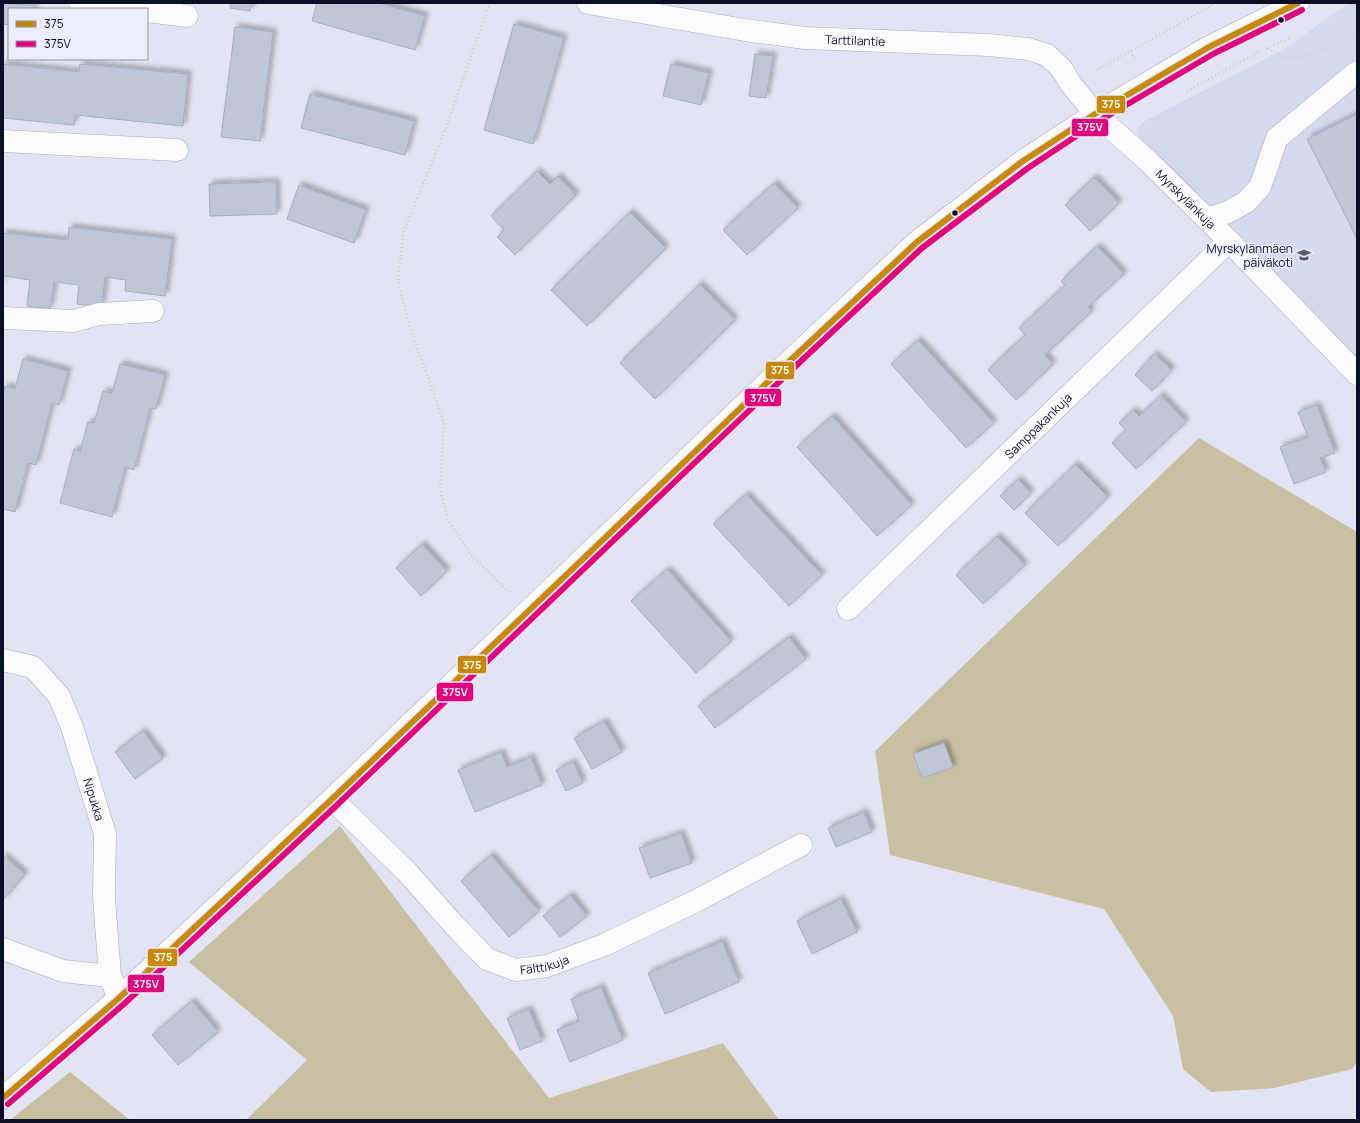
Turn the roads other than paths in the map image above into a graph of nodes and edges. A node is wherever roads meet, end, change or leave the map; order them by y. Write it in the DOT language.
graph roads {
  1 [pos="80,3"];
  2 [pos="588,3"];
  3 [pos="1298,3"];
  4 [pos="121,8"];
  5 [pos="148,11"];
  6 [pos="187,16"];
  7 [pos="1357,72"];
  8 [pos="1095,114"];
  9 [pos="3,141"];
  10 [pos="177,150"];
  11 [pos="1207,219"];
  12 [pos="1229,241"];
  13 [pos="153,311"];
  14 [pos="3,318"];
  15 [pos="1357,374"];
  16 [pos="848,609"];
  17 [pos="3,660"];
  18 [pos="332,799"];
  19 [pos="801,846"];
  20 [pos="3,949"];
  21 [pos="110,976"];
  22 [pos="119,998"];
  23 [pos="3,1098"];
  1 -- 4 [label="street"];
  2 -- 8 [label="street, Tarttilantie"];
  3 -- 8 [label="street"];
  5 -- 6 [label="street"];
  7 -- 11 [label="street"];
  8 -- 11 [label="street, Myrskylänkuja"];
  8 -- 18 [label="street"];
  9 -- 10 [label="street"];
  11 -- 12 [label="street, Myrskylänkuja"];
  12 -- 15 [label="street, Myrskylänkuja"];
  12 -- 16 [label="street, Samppakankuja"];
  13 -- 14 [label="street"];
  17 -- 21 [label="street, Nipukka"];
  18 -- 19 [label="street, Fälttikuja"];
  18 -- 22 [label="street"];
  20 -- 21 [label="street"];
  21 -- 22 [label="street, Nipukka"];
  22 -- 23 [label="street"];
}
